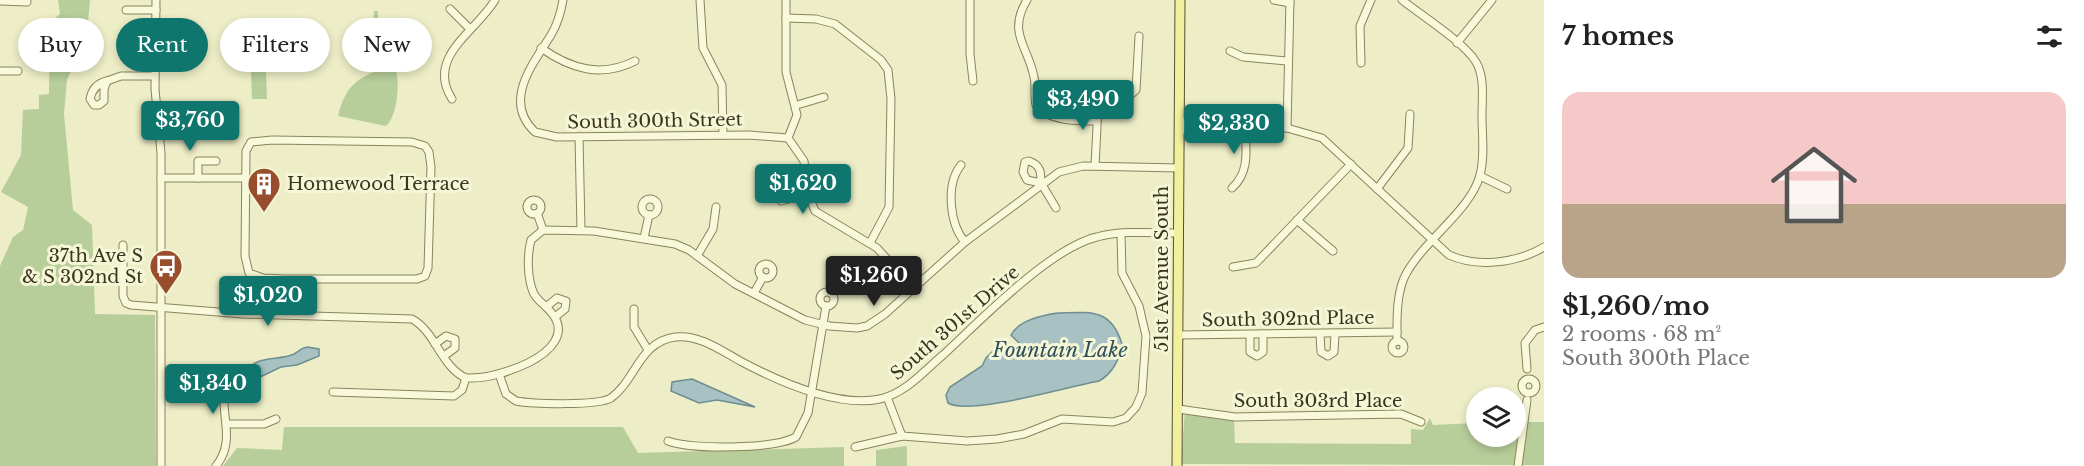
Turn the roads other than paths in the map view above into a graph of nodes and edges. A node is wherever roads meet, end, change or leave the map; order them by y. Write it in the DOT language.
graph roads {
  1 [pos="156,0"];
  2 [pos="495,0"];
  3 [pos="563,0"];
  4 [pos="700,0"];
  5 [pos="786,0"];
  6 [pos="970,0"];
  7 [pos="1027,0"];
  8 [pos="1180,0"];
  9 [pos="1274,0"];
  10 [pos="1371,0"];
  11 [pos="1402,0"];
  12 [pos="1492,0"];
  13 [pos="0,1"];
  14 [pos="1290,1"];
  15 [pos="27,2"];
  16 [pos="450,9"];
  17 [pos="126,10"];
  18 [pos="156,10"];
  19 [pos="786,18"];
  20 [pos="470,29"];
  21 [pos="1139,36"];
  22 [pos="1457,43"];
  23 [pos="542,48"];
  24 [pos="1230,51"];
  25 [pos="635,61"];
  26 [pos="1287,61"];
  27 [pos="1360,63"];
  28 [pos="0,71"];
  29 [pos="18,71"];
  30 [pos="155,76"];
  31 [pos="107,81"];
  32 [pos="974,81"];
  33 [pos="824,97"];
  34 [pos="452,99"];
  35 [pos="797,105"];
  36 [pos="1410,114"];
  37 [pos="1095,121"];
  38 [pos="1179,126"];
  39 [pos="1245,128"];
  40 [pos="1287,128"];
  41 [pos="723,135"];
  42 [pos="579,137"];
  43 [pos="788,138"];
  44 [pos="216,161"];
  45 [pos="1351,164"];
  46 [pos="961,165"];
  47 [pos="1095,166"];
  48 [pos="1179,168"];
  49 [pos="825,172"];
  50 [pos="807,173"];
  51 [pos="1480,176"];
  52 [pos="161,178"];
  53 [pos="198,178"];
  54 [pos="245,178"];
  55 [pos="1041,183"];
  56 [pos="1232,188"];
  57 [pos="1377,189"];
  58 [pos="1507,189"];
  59 [pos="808,194"];
  60 [pos="781,201"];
  61 [pos="716,207"];
  62 [pos="1056,208"];
  63 [pos="537,213"];
  64 [pos="649,215"];
  65 [pos="1297,220"];
  66 [pos="543,230"];
  67 [pos="581,230"];
  68 [pos="1179,233"];
  69 [pos="1121,234"];
  70 [pos="644,238"];
  71 [pos="1433,240"];
  72 [pos="965,242"];
  73 [pos="870,243"];
  74 [pos="123,245"];
  75 [pos="1544,247"];
  76 [pos="1333,251"];
  77 [pos="697,256"];
  78 [pos="1233,267"];
  79 [pos="763,278"];
  80 [pos="914,289"];
  81 [pos="754,293"];
  82 [pos="826,306"];
  83 [pos="161,307"];
  84 [pos="546,307"];
  85 [pos="634,309"];
  86 [pos="555,317"];
  87 [pos="823,325"];
  88 [pos="1544,327"];
  89 [pos="1397,332"];
  90 [pos="1335,333"];
  91 [pos="1250,334"];
  92 [pos="1263,334"];
  93 [pos="1320,334"];
  94 [pos="1178,335"];
  95 [pos="1397,342"];
  96 [pos="435,344"];
  97 [pos="648,350"];
  98 [pos="444,356"];
  99 [pos="1527,369"];
  100 [pos="499,374"];
  101 [pos="230,378"];
  102 [pos="466,378"];
  103 [pos="1534,380"];
  104 [pos="1524,381"];
  105 [pos="1544,386"];
  106 [pos="1522,387"];
  107 [pos="1534,390"];
  108 [pos="812,391"];
  109 [pos="1526,391"];
  110 [pos="333,392"];
  111 [pos="887,397"];
  112 [pos="1526,397"];
  113 [pos="1527,400"];
  114 [pos="1178,409"];
  115 [pos="276,419"];
  116 [pos="1420,422"];
  117 [pos="226,424"];
  118 [pos="902,436"];
  119 [pos="668,441"];
  120 [pos="855,447"];
  121 [pos="161,466"];
  122 [pos="216,466"];
  123 [pos="1177,466"];
  124 [pos="1518,466"];
  1 -- 18 [label="street"];
  2 -- 20 [label="street"];
  3 -- 23 [label="street"];
  4 -- 41 [label="street"];
  5 -- 19 [label="street"];
  6 -- 32 [label="street"];
  7 -- 37 [label="street"];
  8 -- 38 [label="main road, 51st Avenue South"];
  9 -- 14 [label="street"];
  10 -- 27 [label="street"];
  11 -- 22 [label="street"];
  12 -- 22 [label="street"];
  13 -- 15 [label="street"];
  14 -- 26 [label="street"];
  16 -- 20 [label="street"];
  17 -- 18 [label="street"];
  18 -- 30 [label="street"];
  19 -- 35 [label="street"];
  19 -- 73 [label="street"];
  20 -- 34 [label="street"];
  21 -- 37 [label="street"];
  22 -- 51 [label="street"];
  23 -- 25 [label="street"];
  23 -- 42 [label="street, South 300th Street"];
  24 -- 26 [label="street"];
  26 -- 40 [label="street"];
  28 -- 29 [label="street"];
  30 -- 31 [label="street"];
  30 -- 52 [label="street"];
  33 -- 35 [label="street"];
  35 -- 43 [label="street"];
  36 -- 57 [label="street"];
  37 -- 47 [label="street"];
  38 -- 39 [label="street"];
  38 -- 48 [label="main road, 51st Avenue South"];
  39 -- 40 [label="street"];
  39 -- 56 [label="street"];
  40 -- 45 [label="street"];
  41 -- 42 [label="street, South 300th Street"];
  41 -- 43 [label="street, South 300th Street"];
  42 -- 67 [label="street"];
  43 -- 50 [label="street"];
  44 -- 53 [label="street"];
  45 -- 57 [label="street"];
  45 -- 65 [label="street"];
  46 -- 72 [label="street"];
  47 -- 48 [label="street"];
  47 -- 55 [label="street"];
  48 -- 68 [label="main road, 51st Avenue South"];
  49 -- 50 [label="street"];
  50 -- 59 [label="street"];
  51 -- 58 [label="street"];
  51 -- 71 [label="street"];
  52 -- 53 [label="street"];
  52 -- 83 [label="street"];
  53 -- 54 [label="street"];
  54 -- 54 [label="street"];
  55 -- 62 [label="street"];
  55 -- 72 [label="street"];
  57 -- 71 [label="street"];
  59 -- 60 [label="street"];
  59 -- 73 [label="street"];
  61 -- 77 [label="street"];
  63 -- 66 [label="street"];
  64 -- 70 [label="street"];
  65 -- 76 [label="street"];
  65 -- 78 [label="street"];
  66 -- 67 [label="street"];
  66 -- 84 [label="street"];
  67 -- 70 [label="street"];
  68 -- 69 [label="street, South 301st Drive"];
  68 -- 94 [label="main road, 51st Avenue South"];
  69 -- 111 [label="street, South 301st Drive"];
  69 -- 118 [label="street"];
  70 -- 77 [label="street"];
  71 -- 75 [label="street"];
  71 -- 89 [label="street"];
  72 -- 80 [label="street"];
  73 -- 80 [label="street"];
  74 -- 83 [label="street"];
  77 -- 81 [label="street"];
  79 -- 81 [label="street"];
  80 -- 87 [label="street"];
  81 -- 87 [label="street"];
  82 -- 87 [label="street"];
  83 -- 96 [label="street"];
  83 -- 121 [label="street"];
  84 -- 86 [label="street"];
  84 -- 86 [label="street"];
  85 -- 97 [label="street"];
  86 -- 100 [label="street"];
  87 -- 108 [label="street"];
  88 -- 99 [label="street"];
  89 -- 90 [label="street, South 302nd Place"];
  89 -- 95 [label="street"];
  90 -- 93 [label="street, South 302nd Place"];
  90 -- 93 [label="street"];
  91 -- 92 [label="street, South 302nd Place"];
  91 -- 92 [label="street"];
  91 -- 94 [label="street, South 302nd Place"];
  92 -- 93 [label="street, South 302nd Place"];
  94 -- 114 [label="main road, 51st Avenue South"];
  96 -- 98 [label="street"];
  96 -- 98 [label="street"];
  97 -- 100 [label="street"];
  97 -- 108 [label="street, South 301st Drive"];
  98 -- 102 [label="street"];
  99 -- 103 [label="street"];
  99 -- 104 [label="street"];
  100 -- 102 [label="street"];
  101 -- 117 [label="street"];
  102 -- 110 [label="street"];
  103 -- 104 [label="street"];
  103 -- 105 [label="street"];
  103 -- 107 [label="street"];
  104 -- 106 [label="street"];
  105 -- 107 [label="street"];
  107 -- 109 [label="street"];
  107 -- 113 [label="street"];
  108 -- 111 [label="street, South 301st Drive"];
  108 -- 119 [label="street"];
  111 -- 118 [label="street"];
  112 -- 113 [label="street"];
  113 -- 124 [label="street"];
  114 -- 116 [label="street, South 303rd Place"];
  114 -- 123 [label="main road, 51st Avenue South"];
  115 -- 117 [label="street"];
  117 -- 122 [label="street"];
  118 -- 120 [label="street"];
}
